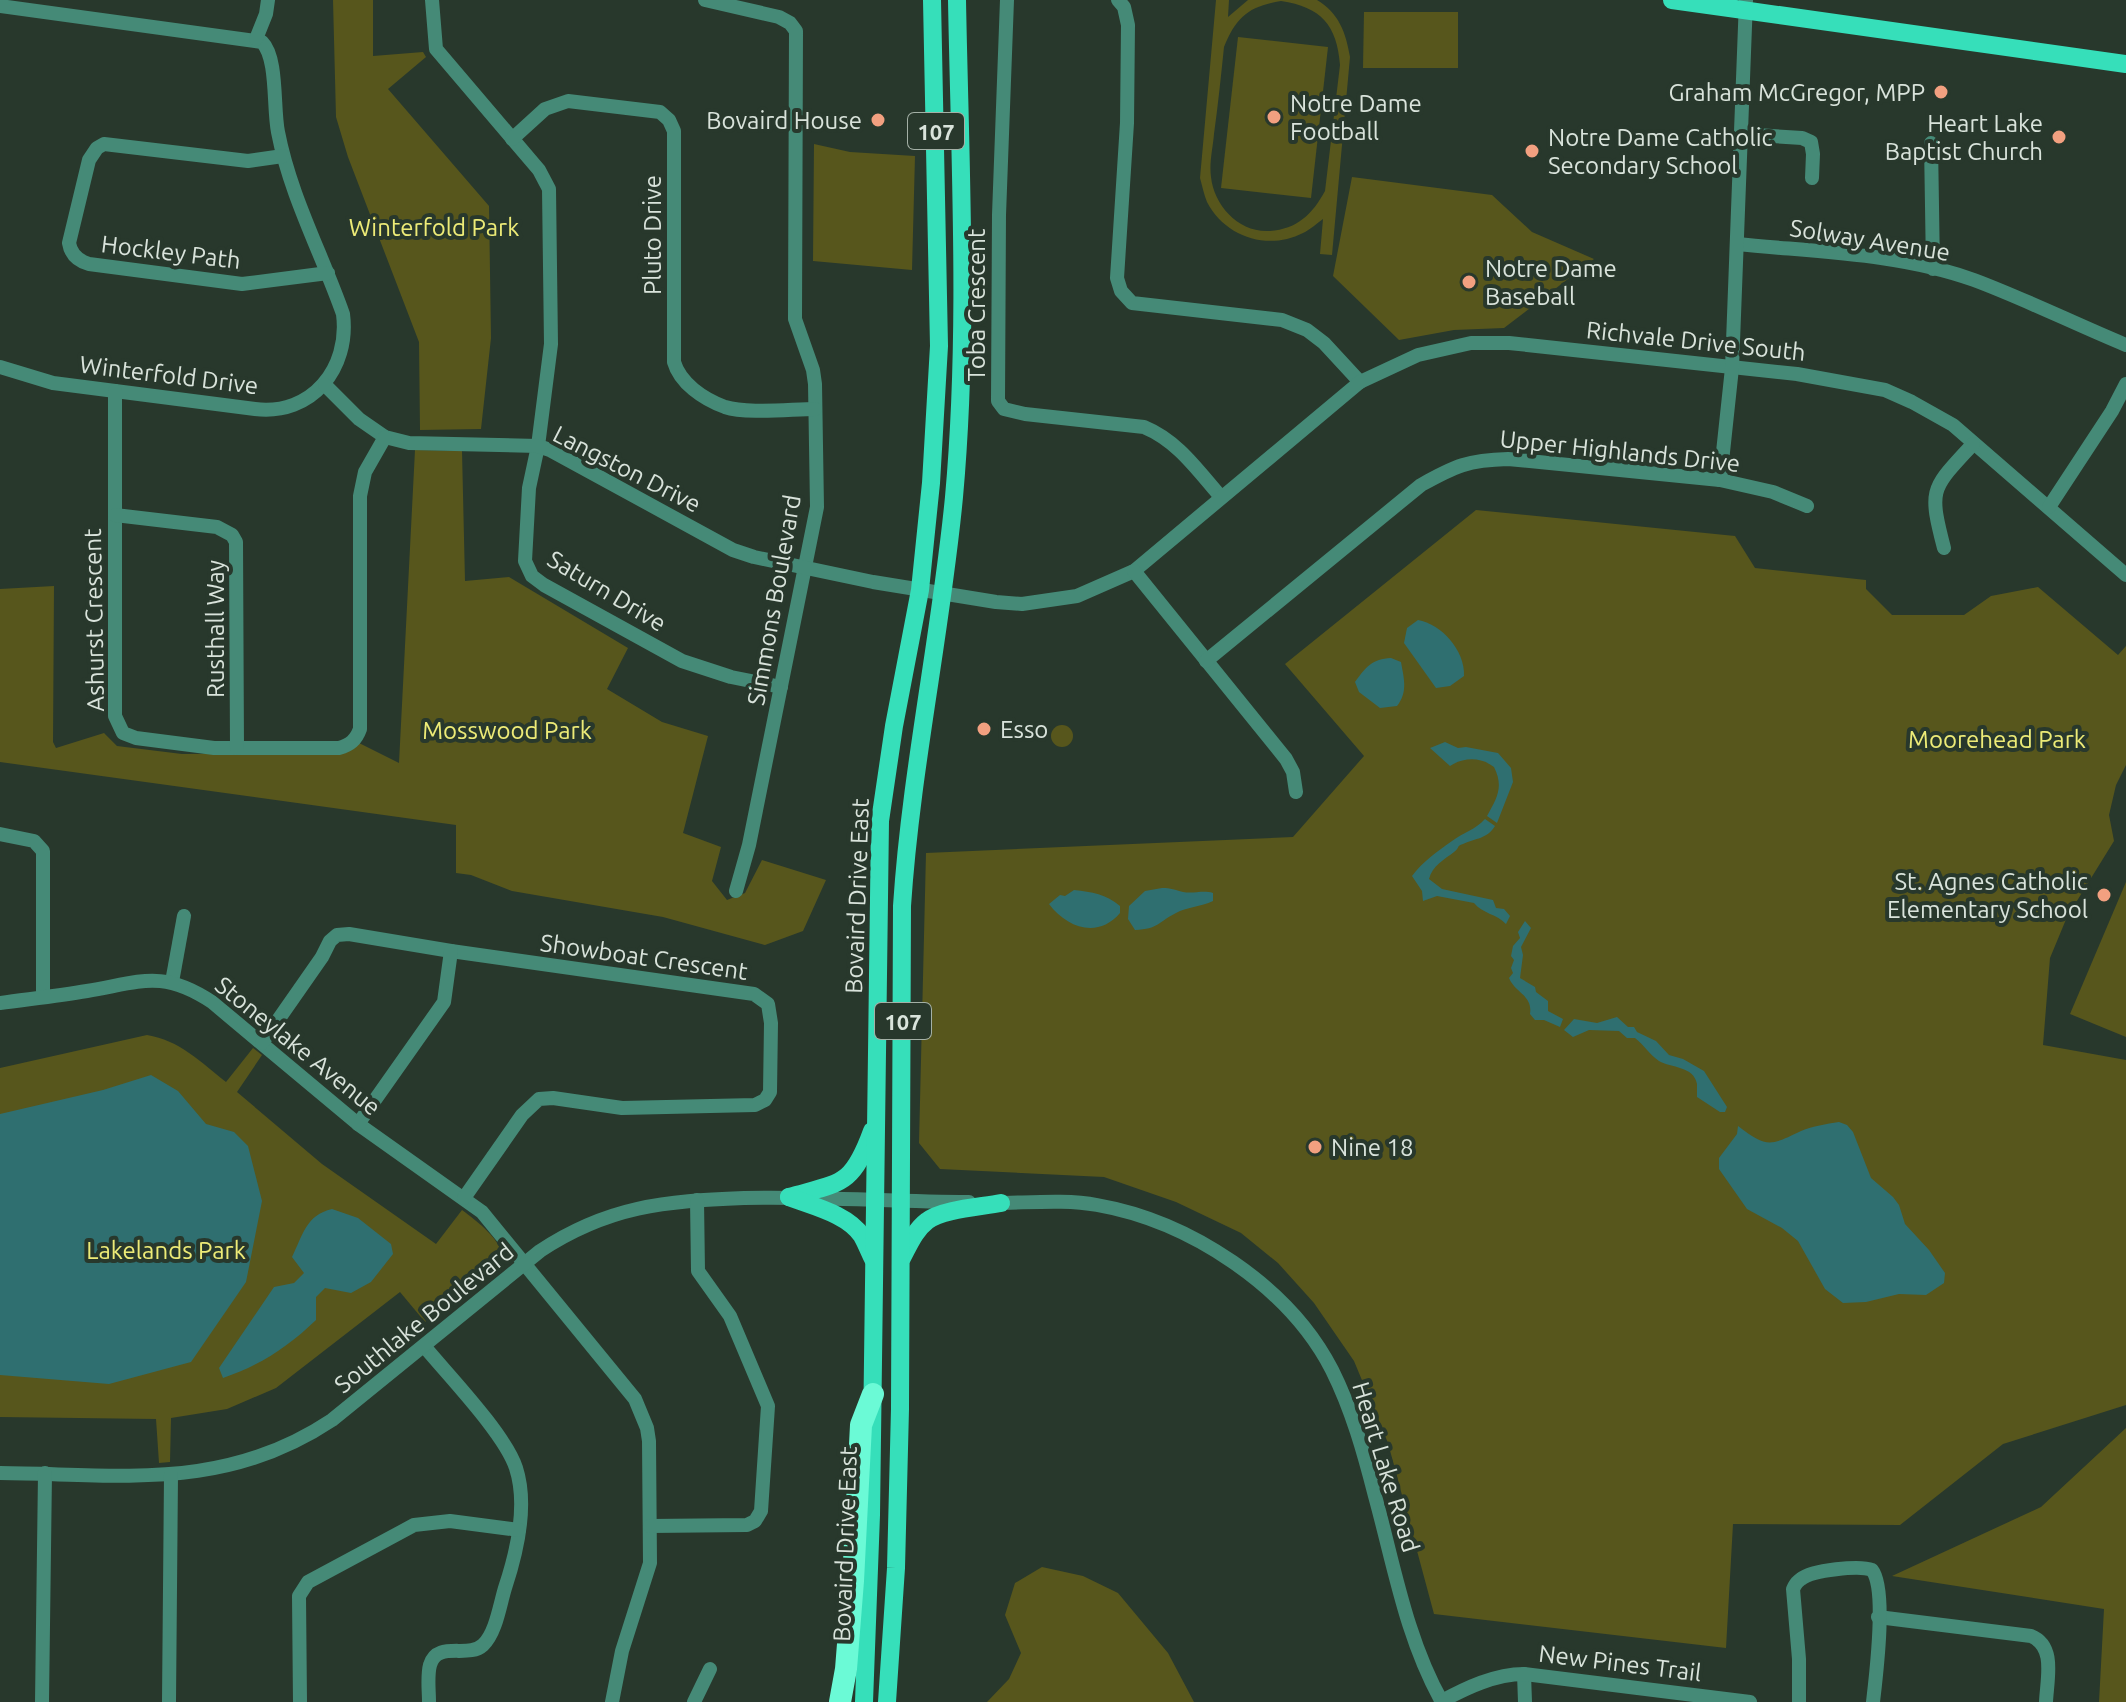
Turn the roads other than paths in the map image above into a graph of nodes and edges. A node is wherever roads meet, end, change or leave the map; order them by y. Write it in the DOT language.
graph roads {
  1 [pos="268,0"];
  2 [pos="432,0"];
  3 [pos="705,0"];
  4 [pos="932,0"];
  5 [pos="957,0"];
  6 [pos="1007,0"];
  7 [pos="1118,0"];
  8 [pos="1672,0"];
  9 [pos="1746,5"];
  10 [pos="0,6"];
  11 [pos="48,6"];
  12 [pos="256,39"];
  13 [pos="2126,64"];
  14 [pos="1742,134"];
  15 [pos="512,139"];
  16 [pos="1931,143"];
  17 [pos="283,156"];
  18 [pos="1812,178"];
  19 [pos="1737,244"];
  20 [pos="1933,269"];
  21 [pos="328,273"];
  22 [pos="2126,345"];
  23 [pos="0,367"];
  24 [pos="1732,368"];
  25 [pos="1360,382"];
  26 [pos="2126,384"];
  27 [pos="325,385"];
  28 [pos="115,391"];
  29 [pos="815,409"];
  30 [pos="385,437"];
  31 [pos="1973,444"];
  32 [pos="538,446"];
  33 [pos="1720,480"];
  34 [pos="1221,497"];
  35 [pos="1807,506"];
  36 [pos="2049,507"];
  37 [pos="115,515"];
  38 [pos="1944,548"];
  39 [pos="804,568"];
  40 [pos="1134,571"];
  41 [pos="2126,575"];
  42 [pos="920,590"];
  43 [pos="942,593"];
  44 [pos="1206,661"];
  45 [pos="781,687"];
  46 [pos="237,748"];
  47 [pos="1296,792"];
  48 [pos="0,834"];
  49 [pos="736,891"];
  50 [pos="184,916"];
  51 [pos="451,951"];
  52 [pos="172,982"];
  53 [pos="43,997"];
  54 [pos="0,1003"];
  55 [pos="262,1043"];
  56 [pos="877,1117"];
  57 [pos="358,1124"];
  58 [pos="789,1197"];
  59 [pos="464,1198"];
  60 [pos="876,1199"];
  61 [pos="697,1200"];
  62 [pos="902,1201"];
  63 [pos="1001,1203"];
  64 [pos="901,1261"];
  65 [pos="525,1263"];
  66 [pos="876,1264"];
  67 [pos="424,1346"];
  68 [pos="873,1394"];
  69 [pos="0,1473"];
  70 [pos="45,1473"];
  71 [pos="171,1475"];
  72 [pos="650,1526"];
  73 [pos="519,1530"];
  74 [pos="1878,1617"];
  75 [pos="710,1669"];
  76 [pos="1524,1674"];
  77 [pos="1708,1699"];
  78 [pos="42,1702"];
  79 [pos="169,1702"];
  80 [pos="300,1702"];
  81 [pos="429,1702"];
  82 [pos="612,1702"];
  83 [pos="694,1702"];
  84 [pos="840,1702"];
  85 [pos="864,1702"];
  86 [pos="887,1702"];
  87 [pos="1442,1702"];
  88 [pos="1525,1702"];
  89 [pos="1750,1702"];
  90 [pos="1799,1702"];
  91 [pos="1873,1702"];
  92 [pos="2046,1702"];
  1 -- 12 [label="street"];
  2 -- 15 [label="street"];
  3 -- 29 [label="street, Simmons Boulevard"];
  4 -- 42 [label="main road, Bovaird Drive East / 107"];
  5 -- 43 [label="main road, Bovaird Drive East / 107"];
  6 -- 34 [label="street, Toba Crescent"];
  7 -- 25 [label="street"];
  8 -- 9 [label="main road"];
  9 -- 13 [label="main road"];
  9 -- 14 [label="street"];
  10 -- 11 [label="street"];
  11 -- 12 [label="street"];
  12 -- 17 [label="street"];
  14 -- 18 [label="street"];
  14 -- 19 [label="street"];
  15 -- 29 [label="street, Pluto Drive"];
  15 -- 32 [label="street"];
  16 -- 20 [label="street"];
  17 -- 21 [label="street"];
  17 -- 21 [label="street, Hockley Path"];
  19 -- 20 [label="street, Solway Avenue"];
  19 -- 24 [label="street"];
  20 -- 22 [label="street, Solway Avenue"];
  21 -- 27 [label="street"];
  23 -- 28 [label="street, Winterfold Drive"];
  24 -- 25 [label="street, Richvale Drive South"];
  24 -- 31 [label="street, Richvale Drive South"];
  24 -- 33 [label="street"];
  25 -- 34 [label="street, Richvale Drive South"];
  26 -- 36 [label="street"];
  27 -- 28 [label="street, Winterfold Drive"];
  27 -- 30 [label="street, Langston Drive"];
  28 -- 37 [label="street, Ashurst Crescent"];
  29 -- 39 [label="street, Simmons Boulevard"];
  30 -- 32 [label="street, Langston Drive"];
  30 -- 46 [label="street, Ashurst Crescent"];
  31 -- 36 [label="street, Richvale Drive South"];
  31 -- 38 [label="street"];
  32 -- 39 [label="street, Langston Drive"];
  32 -- 45 [label="street, Saturn Drive"];
  33 -- 35 [label="street, Upper Highlands Drive"];
  33 -- 44 [label="street, Upper Highlands Drive"];
  34 -- 40 [label="street, Richvale Drive South"];
  36 -- 41 [label="street, Richvale Drive South"];
  37 -- 46 [label="street, Rusthall Way"];
  37 -- 46 [label="street, Ashurst Crescent"];
  39 -- 42 [label="street, Langston Drive"];
  39 -- 45 [label="street, Simmons Boulevard"];
  40 -- 43 [label="street, Richvale Drive South"];
  40 -- 44 [label="street"];
  42 -- 43 [label="street, Richvale Drive South"];
  42 -- 56 [label="main road, Bovaird Drive East / 107"];
  43 -- 62 [label="main road, Bovaird Drive East / 107"];
  44 -- 47 [label="street"];
  45 -- 49 [label="street, Simmons Boulevard"];
  48 -- 53 [label="street"];
  50 -- 52 [label="street"];
  51 -- 55 [label="street, Showboat Crescent"];
  51 -- 57 [label="street"];
  51 -- 59 [label="street, Showboat Crescent"];
  52 -- 53 [label="street, Stoneylake Avenue"];
  52 -- 55 [label="street, Stoneylake Avenue"];
  53 -- 54 [label="street, Stoneylake Avenue"];
  55 -- 57 [label="street, Stoneylake Avenue"];
  56 -- 58 [label="main road"];
  56 -- 60 [label="main road, Bovaird Drive East / 107"];
  57 -- 59 [label="street, Stoneylake Avenue"];
  58 -- 60 [label="street, Southlake Boulevard"];
  58 -- 61 [label="street, Southlake Boulevard"];
  58 -- 66 [label="main road"];
  59 -- 65 [label="street, Stoneylake Avenue"];
  60 -- 62 [label="street, Heart Lake Road"];
  60 -- 66 [label="main road, Bovaird Drive East / 107"];
  61 -- 65 [label="street, Southlake Boulevard"];
  61 -- 72 [label="street"];
  62 -- 63 [label="street, Heart Lake Road"];
  62 -- 64 [label="main road, Bovaird Drive East / 107"];
  63 -- 64 [label="main road"];
  63 -- 87 [label="street, Heart Lake Road"];
  64 -- 86 [label="main road, Bovaird Drive East / 107"];
  65 -- 67 [label="street, Southlake Boulevard"];
  65 -- 72 [label="street, Stoneylake Avenue"];
  66 -- 68 [label="main road, Bovaird Drive East / 107"];
  67 -- 71 [label="street, Southlake Boulevard"];
  67 -- 73 [label="street"];
  68 -- 84 [label="highway"];
  68 -- 85 [label="main road, Bovaird Drive East / 107"];
  69 -- 70 [label="street, Southlake Boulevard"];
  70 -- 71 [label="street, Southlake Boulevard"];
  70 -- 78 [label="street"];
  71 -- 79 [label="street"];
  72 -- 82 [label="street, Stoneylake Avenue"];
  73 -- 80 [label="street"];
  73 -- 81 [label="street"];
  74 -- 90 [label="street"];
  74 -- 91 [label="street"];
  74 -- 92 [label="street"];
  75 -- 83 [label="street"];
  76 -- 77 [label="street, New Pines Trail"];
  76 -- 87 [label="street, New Pines Trail"];
  76 -- 88 [label="street"];
  77 -- 89 [label="street, New Pines Trail"];
}
